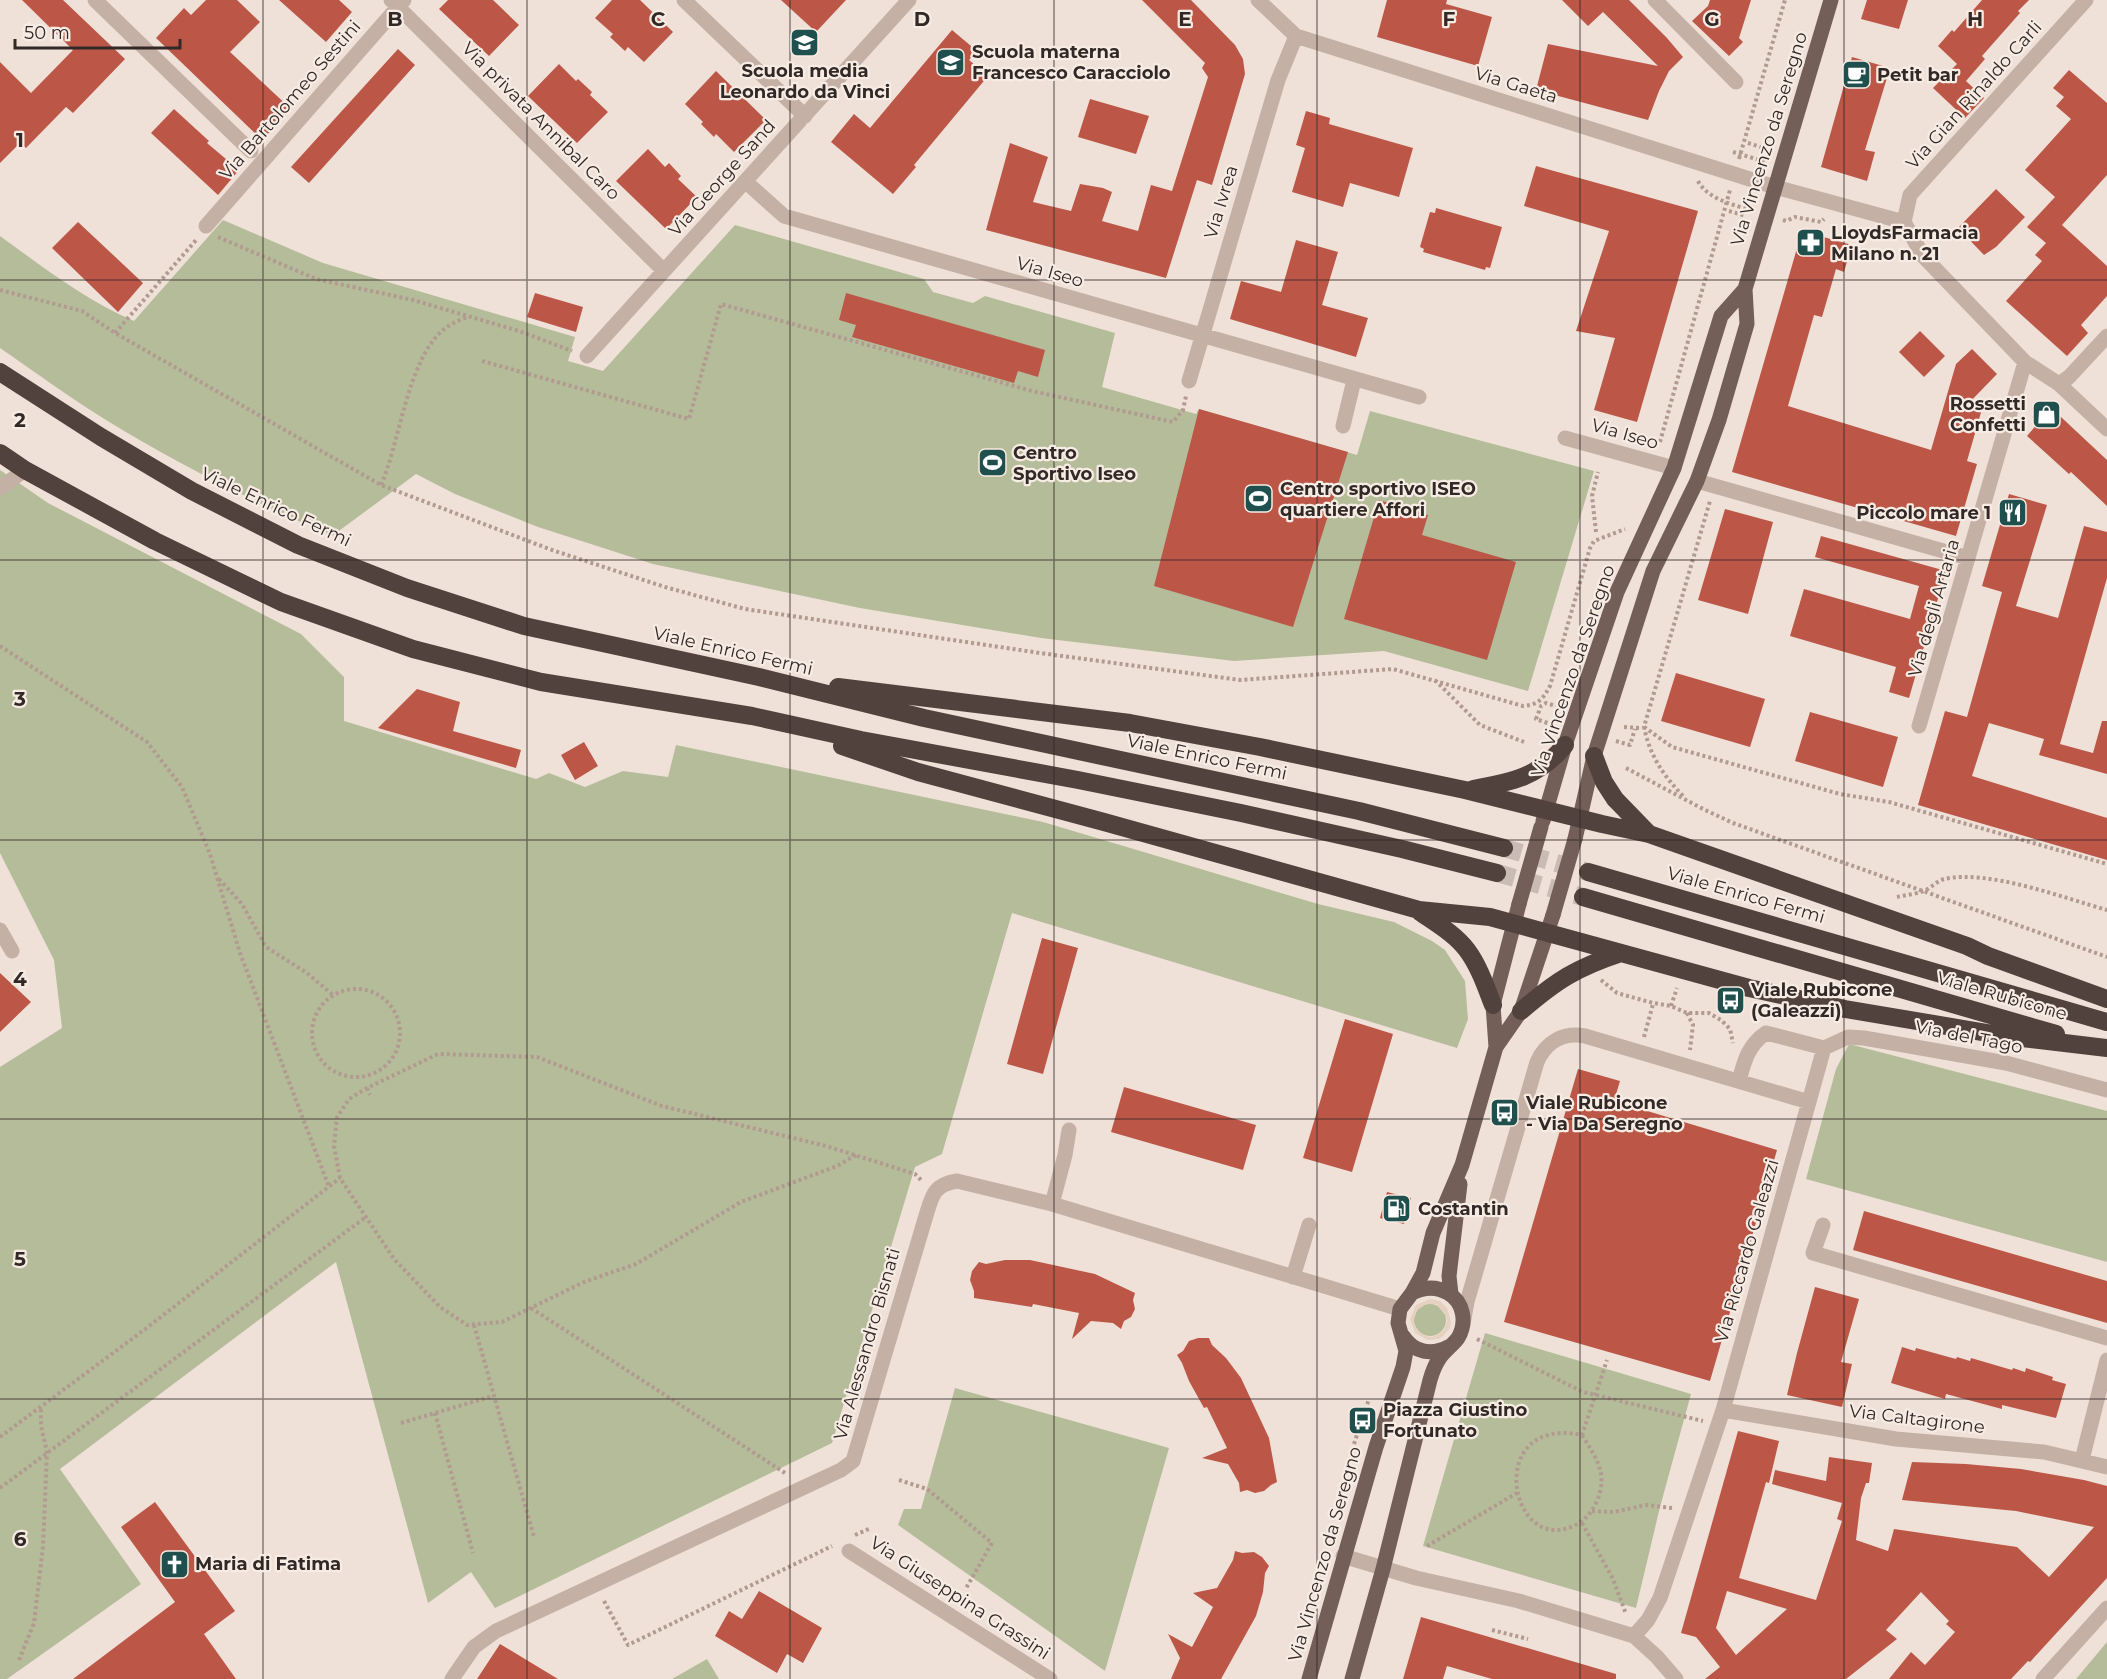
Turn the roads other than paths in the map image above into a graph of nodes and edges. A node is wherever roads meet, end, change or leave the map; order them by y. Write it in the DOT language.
graph roads {
  1 [pos="94,0"];
  2 [pos="684,0"];
  3 [pos="909,0"];
  4 [pos="1258,0"];
  5 [pos="1655,0"];
  6 [pos="1831,0"];
  7 [pos="2086,0"];
  8 [pos="398,2"];
  9 [pos="1296,36"];
  10 [pos="1736,82"];
  11 [pos="805,116"];
  12 [pos="251,151"];
  13 [pos="746,182"];
  14 [pos="1775,187"];
  15 [pos="1904,222"];
  16 [pos="205,229"];
  17 [pos="664,271"];
  18 [pos="1745,289"];
  19 [pos="1201,336"];
  20 [pos="2107,336"];
  21 [pos="587,356"];
  22 [pos="2025,362"];
  23 [pos="0,372"];
  24 [pos="1354,380"];
  25 [pos="1189,381"];
  26 [pos="2060,384"];
  27 [pos="1419,397"];
  28 [pos="1342,426"];
  29 [pos="2107,429"];
  30 [pos="1565,438"];
  31 [pos="0,453"];
  32 [pos="1674,468"];
  33 [pos="25,470"];
  34 [pos="1697,481"];
  35 [pos="0,488"];
  36 [pos="1968,558"];
  37 [pos="759,677"];
  38 [pos="752,716"];
  39 [pos="1919,726"];
  40 [pos="1565,745"];
  41 [pos="1594,756"];
  42 [pos="1465,790"];
  43 [pos="1543,819"];
  44 [pos="1580,819"];
  45 [pos="1650,834"];
  46 [pos="1504,848"];
  47 [pos="1588,872"];
  48 [pos="1497,873"];
  49 [pos="1583,897"];
  50 [pos="1419,910"];
  51 [pos="1514,924"];
  52 [pos="1550,924"];
  53 [pos="0,930"];
  54 [pos="12,951"];
  55 [pos="1622,953"];
  56 [pos="1893,959"];
  57 [pos="2107,999"];
  58 [pos="1493,1005"];
  59 [pos="1521,1011"];
  60 [pos="2107,1022"];
  61 [pos="1496,1047"];
  62 [pos="1824,1048"];
  63 [pos="2107,1048"];
  64 [pos="1739,1081"];
  65 [pos="2107,1090"];
  66 [pos="1809,1102"];
  67 [pos="1070,1130"];
  68 [pos="1462,1165"];
  69 [pos="1052,1204"];
  70 [pos="1309,1225"];
  71 [pos="1823,1225"];
  72 [pos="1293,1277"];
  73 [pos="1412,1293"];
  74 [pos="1451,1294"];
  75 [pos="1400,1309"];
  76 [pos="1463,1324"];
  77 [pos="1402,1336"];
  78 [pos="2107,1338"];
  79 [pos="1450,1346"];
  80 [pos="2107,1360"];
  81 [pos="1723,1410"];
  82 [pos="2082,1460"];
  83 [pos="2107,1467"];
  84 [pos="846,1544"];
  85 [pos="1343,1556"];
  86 [pos="1383,1569"];
  87 [pos="2107,1608"];
  88 [pos="1634,1636"];
  89 [pos="452,1679"];
  90 [pos="1050,1679"];
  91 [pos="1309,1679"];
  92 [pos="1352,1679"];
  93 [pos="1676,1679"];
  94 [pos="2043,1679"];
  1 -- 12 [label="street"];
  2 -- 11 [label="street"];
  3 -- 11 [label="street, Via George Sand"];
  4 -- 9 [label="street, Via Gaeta"];
  5 -- 10 [label="street"];
  6 -- 14 [label="main road, Via Vincenzo da Seregno"];
  7 -- 15 [label="street, Via Gian Rinaldo Carli"];
  8 -- 16 [label="street, Via Bartolomeo Sestini"];
  8 -- 17 [label="street, Via privata Annibal Caro"];
  9 -- 14 [label="street, Via Gaeta"];
  9 -- 19 [label="street, Via Ivrea"];
  11 -- 13 [label="street, Via George Sand"];
  13 -- 17 [label="street, Via George Sand"];
  13 -- 19 [label="street, Via Iseo"];
  14 -- 15 [label="street"];
  14 -- 18 [label="main road, Via Vincenzo da Seregno"];
  15 -- 22 [label="street"];
  17 -- 21 [label="street, Via George Sand"];
  18 -- 32 [label="main road, Via Vincenzo da Seregno"];
  18 -- 34 [label="main road, Via Vincenzo da Seregno"];
  19 -- 24 [label="street, Via Iseo"];
  19 -- 25 [label="street, Via Ivrea"];
  20 -- 26 [label="street"];
  22 -- 26 [label="street"];
  22 -- 36 [label="street, Via degli Artaria"];
  23 -- 37 [label="highway, Viale Enrico Fermi"];
  24 -- 27 [label="street, Via Iseo"];
  24 -- 28 [label="street"];
  26 -- 29 [label="street"];
  30 -- 32 [label="street, Via Iseo"];
  31 -- 33 [label="highway"];
  32 -- 40 [label="main road, Via Vincenzo da Seregno"];
  33 -- 35 [label="street"];
  33 -- 38 [label="highway"];
  34 -- 36 [label="street"];
  34 -- 41 [label="main road, Via Vincenzo da Seregno"];
  36 -- 39 [label="street, Via degli Artaria"];
  37 -- 42 [label="highway"];
  37 -- 46 [label="highway, Viale Enrico Fermi"];
  38 -- 48 [label="highway"];
  38 -- 50 [label="highway"];
  40 -- 42 [label="highway"];
  40 -- 43 [label="main road, Via Vincenzo da Seregno"];
  41 -- 44 [label="main road, Via Vincenzo da Seregno"];
  41 -- 45 [label="highway"];
  42 -- 43 [label="highway"];
  43 -- 44 [label="highway"];
  43 -- 51 [label="main road, Via Vincenzo da Seregno, bridge"];
  44 -- 45 [label="highway"];
  44 -- 52 [label="main road, Via Vincenzo da Seregno, bridge"];
  45 -- 57 [label="highway"];
  47 -- 56 [label="highway, Viale Enrico Fermi"];
  49 -- 63 [label="highway, Viale Rubicone"];
  50 -- 51 [label="highway"];
  50 -- 58 [label="highway"];
  51 -- 52 [label="highway"];
  51 -- 58 [label="main road, Via Vincenzo da Seregno"];
  52 -- 55 [label="highway"];
  52 -- 59 [label="main road, Via Vincenzo da Seregno"];
  53 -- 54 [label="street"];
  55 -- 59 [label="highway"];
  55 -- 63 [label="highway"];
  56 -- 60 [label="highway, Viale Rubicone"];
  58 -- 61 [label="main road, Via Vincenzo da Seregno"];
  59 -- 61 [label="main road, Via Vincenzo da Seregno"];
  61 -- 68 [label="main road, Via Vincenzo da Seregno"];
  62 -- 64 [label="street"];
  62 -- 65 [label="street, Via del Tago"];
  62 -- 66 [label="street, Via Riccardo Galeazzi"];
  64 -- 66 [label="street"];
  64 -- 76 [label="street"];
  66 -- 81 [label="street, Via Riccardo Galeazzi"];
  67 -- 69 [label="street"];
  68 -- 73 [label="main road, Via Vincenzo da Seregno"];
  68 -- 74 [label="main road, Via Vincenzo da Seregno"];
  69 -- 72 [label="street"];
  69 -- 89 [label="street, Via Alessandro Bisnati"];
  70 -- 72 [label="street"];
  71 -- 78 [label="street"];
  72 -- 75 [label="street"];
  73 -- 74 [label="main road"];
  73 -- 75 [label="main road, Via Vincenzo da Seregno"];
  74 -- 76 [label="main road, Via Vincenzo da Seregno"];
  75 -- 77 [label="main road, Via Vincenzo da Seregno"];
  76 -- 79 [label="main road"];
  77 -- 79 [label="main road"];
  77 -- 85 [label="main road, Via Vincenzo da Seregno"];
  79 -- 86 [label="main road"];
  80 -- 82 [label="street"];
  81 -- 82 [label="street, Via Caltagirone"];
  81 -- 88 [label="street"];
  82 -- 83 [label="street, Via Caltagirone"];
  84 -- 90 [label="street, Via Giuseppina Grassini"];
  85 -- 86 [label="street"];
  85 -- 91 [label="main road, Via Vincenzo da Seregno"];
  86 -- 88 [label="street"];
  86 -- 92 [label="main road"];
  87 -- 94 [label="street"];
  88 -- 93 [label="street"];
}
